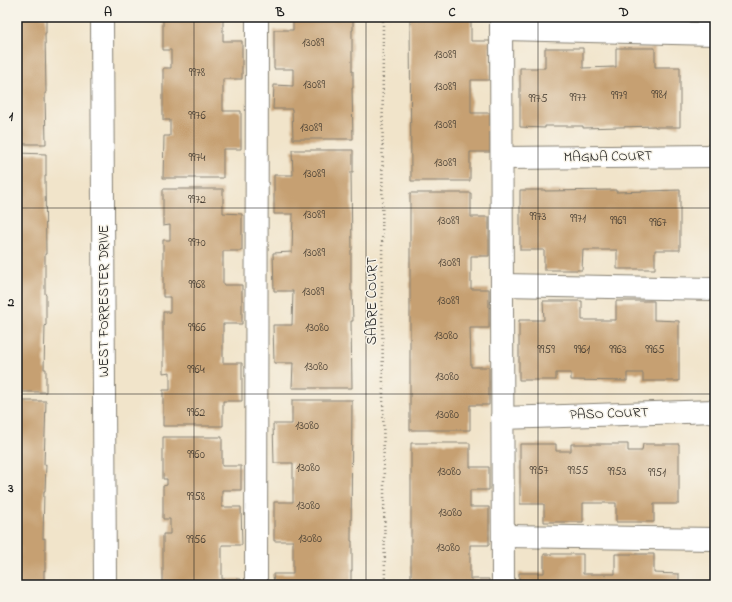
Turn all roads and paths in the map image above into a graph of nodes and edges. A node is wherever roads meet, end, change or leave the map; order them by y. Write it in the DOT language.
graph roads {
  1 [pos="102,17"];
  2 [pos="257,17"];
  3 [pos="382,17"];
  4 [pos="501,23"];
  5 [pos="715,34"];
  6 [pos="715,156"];
  7 [pos="502,158"];
  8 [pos="502,285"];
  9 [pos="715,289"];
  10 [pos="715,411"];
  11 [pos="502,418"];
  12 [pos="503,536"];
  13 [pos="715,539"];
  14 [pos="105,585"];
  15 [pos="256,585"];
  16 [pos="385,585"];
  17 [pos="503,585"];
  1 -- 14 [label="street, WEST FORRESTER DRIVE"];
  2 -- 15 [label="street"];
  3 -- 16 [label="path, SABRE COURT"];
  4 -- 5 [label="street"];
  4 -- 7 [label="street"];
  6 -- 7 [label="street, MAGNA COURT"];
  7 -- 8 [label="street"];
  8 -- 9 [label="street"];
  8 -- 11 [label="street"];
  10 -- 11 [label="street, PASO COURT"];
  11 -- 12 [label="street"];
  12 -- 13 [label="street"];
  12 -- 17 [label="street"];
}
